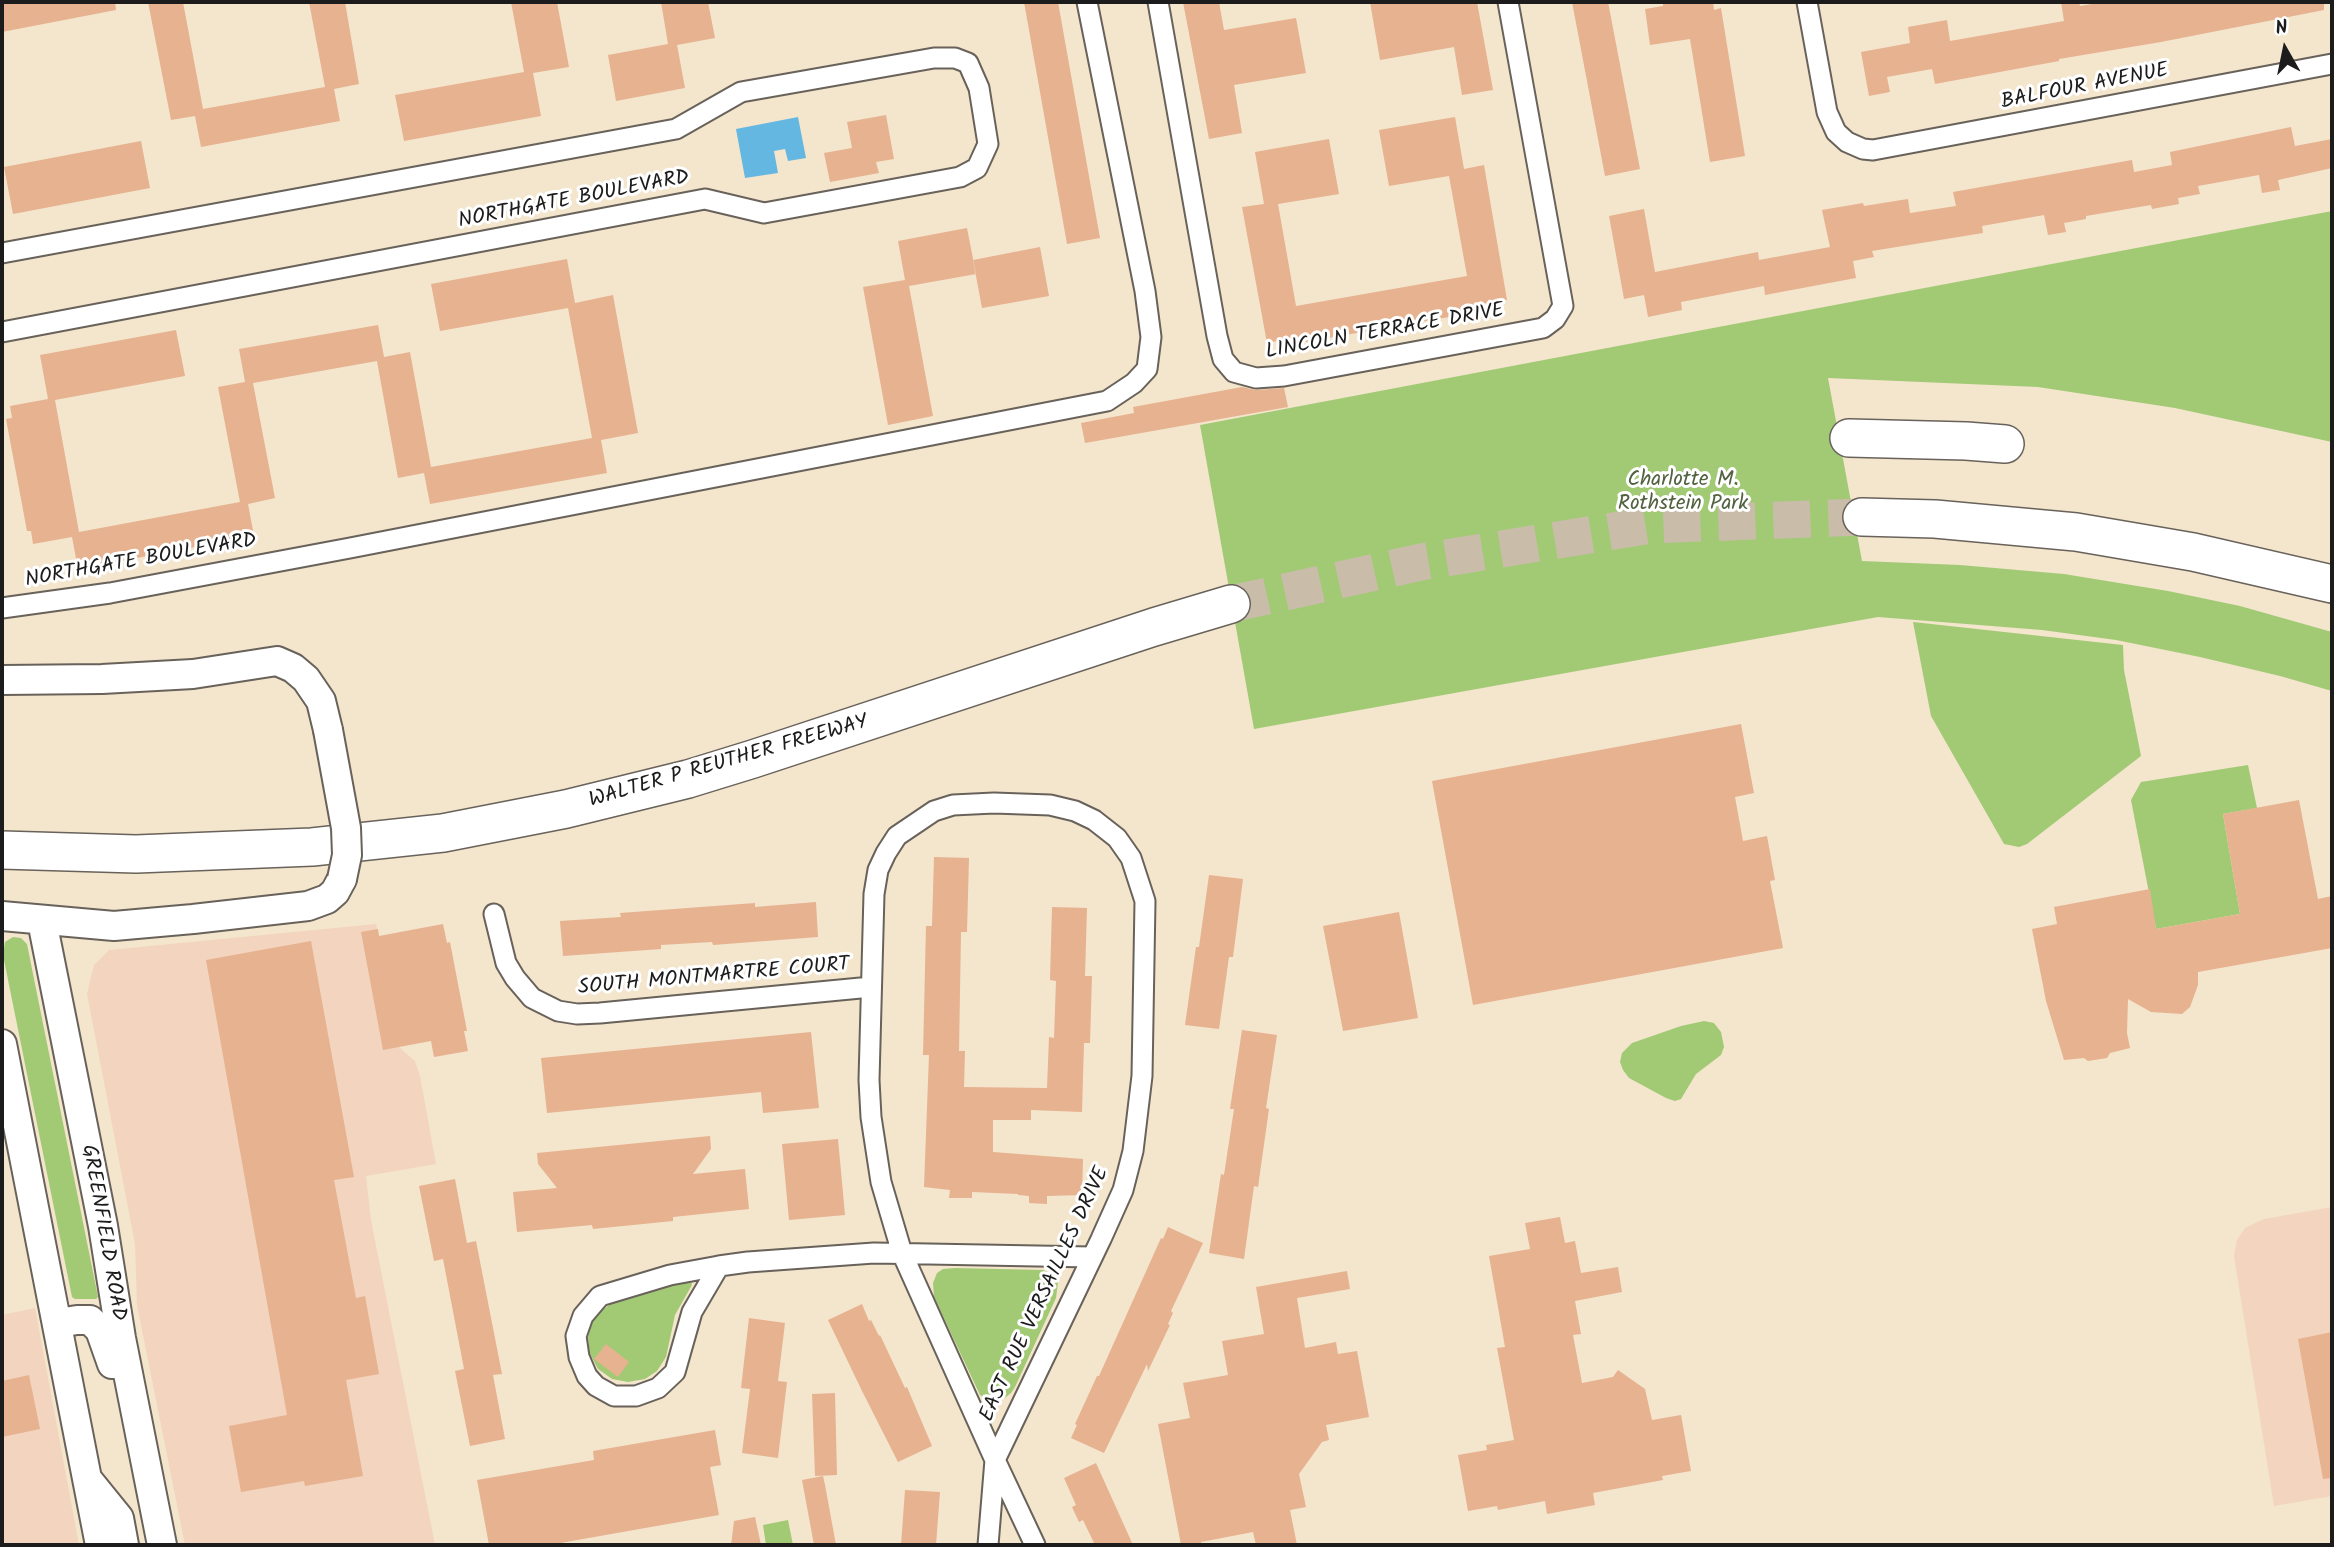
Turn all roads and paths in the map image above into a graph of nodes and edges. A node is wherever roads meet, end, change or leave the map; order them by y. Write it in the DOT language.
graph roads {
  1 [pos="1087,2"];
  2 [pos="1158,2"];
  3 [pos="1508,2"];
  4 [pos="1807,2"];
  5 [pos="2332,65"];
  6 [pos="2,253"];
  7 [pos="2,332"];
  8 [pos="1849,438"];
  9 [pos="2005,444"];
  10 [pos="1862,517"];
  11 [pos="2332,584"];
  12 [pos="1231,604"];
  13 [pos="2,608"];
  14 [pos="2,680"];
  15 [pos="2,850"];
  16 [pos="495,914"];
  17 [pos="2,916"];
  18 [pos="42,921"];
  19 [pos="871,987"];
  20 [pos="2,1044"];
  21 [pos="902,1253"];
  22 [pos="1092,1257"];
  23 [pos="719,1266"];
  24 [pos="58,1323"];
  25 [pos="995,1460"];
  26 [pos="87,1479"];
  27 [pos="100,1545"];
  28 [pos="124,1545"];
  29 [pos="146,1545"];
  30 [pos="162,1545"];
  31 [pos="988,1545"];
  32 [pos="1035,1545"];
  1 -- 13 [label="street, NORTHGATE BOULEVARD"];
  2 -- 3 [label="street, LINCOLN TERRACE DRIVE"];
  4 -- 5 [label="street, BALFOUR AVENUE"];
  6 -- 7 [label="street, NORTHGATE BOULEVARD"];
  8 -- 9 [label="highway"];
  10 -- 11 [label="highway"];
  12 -- 15 [label="highway, WALTER P REUTHER FREEWAY"];
  14 -- 18 [label="main road, bridge"];
  16 -- 19 [label="street, SOUTH MONTMARTRE COURT"];
  17 -- 18 [label="main road"];
  18 -- 30 [label="main road, GREENFIELD ROAD"];
  19 -- 21 [label="street, EAST RUE VERSAILLES DRIVE"];
  19 -- 22 [label="street, EAST RUE VERSAILLES DRIVE"];
  20 -- 24 [label="main road"];
  21 -- 22 [label="street"];
  21 -- 23 [label="street"];
  21 -- 25 [label="street, EAST RUE VERSAILLES DRIVE"];
  22 -- 25 [label="street, EAST RUE VERSAILLES DRIVE"];
  23 -- 23 [label="street"];
  24 -- 26 [label="main road"];
  24 -- 29 [label="main road"];
  25 -- 31 [label="street"];
  25 -- 32 [label="street"];
  26 -- 27 [label="main road"];
  26 -- 28 [label="main road"];
}
